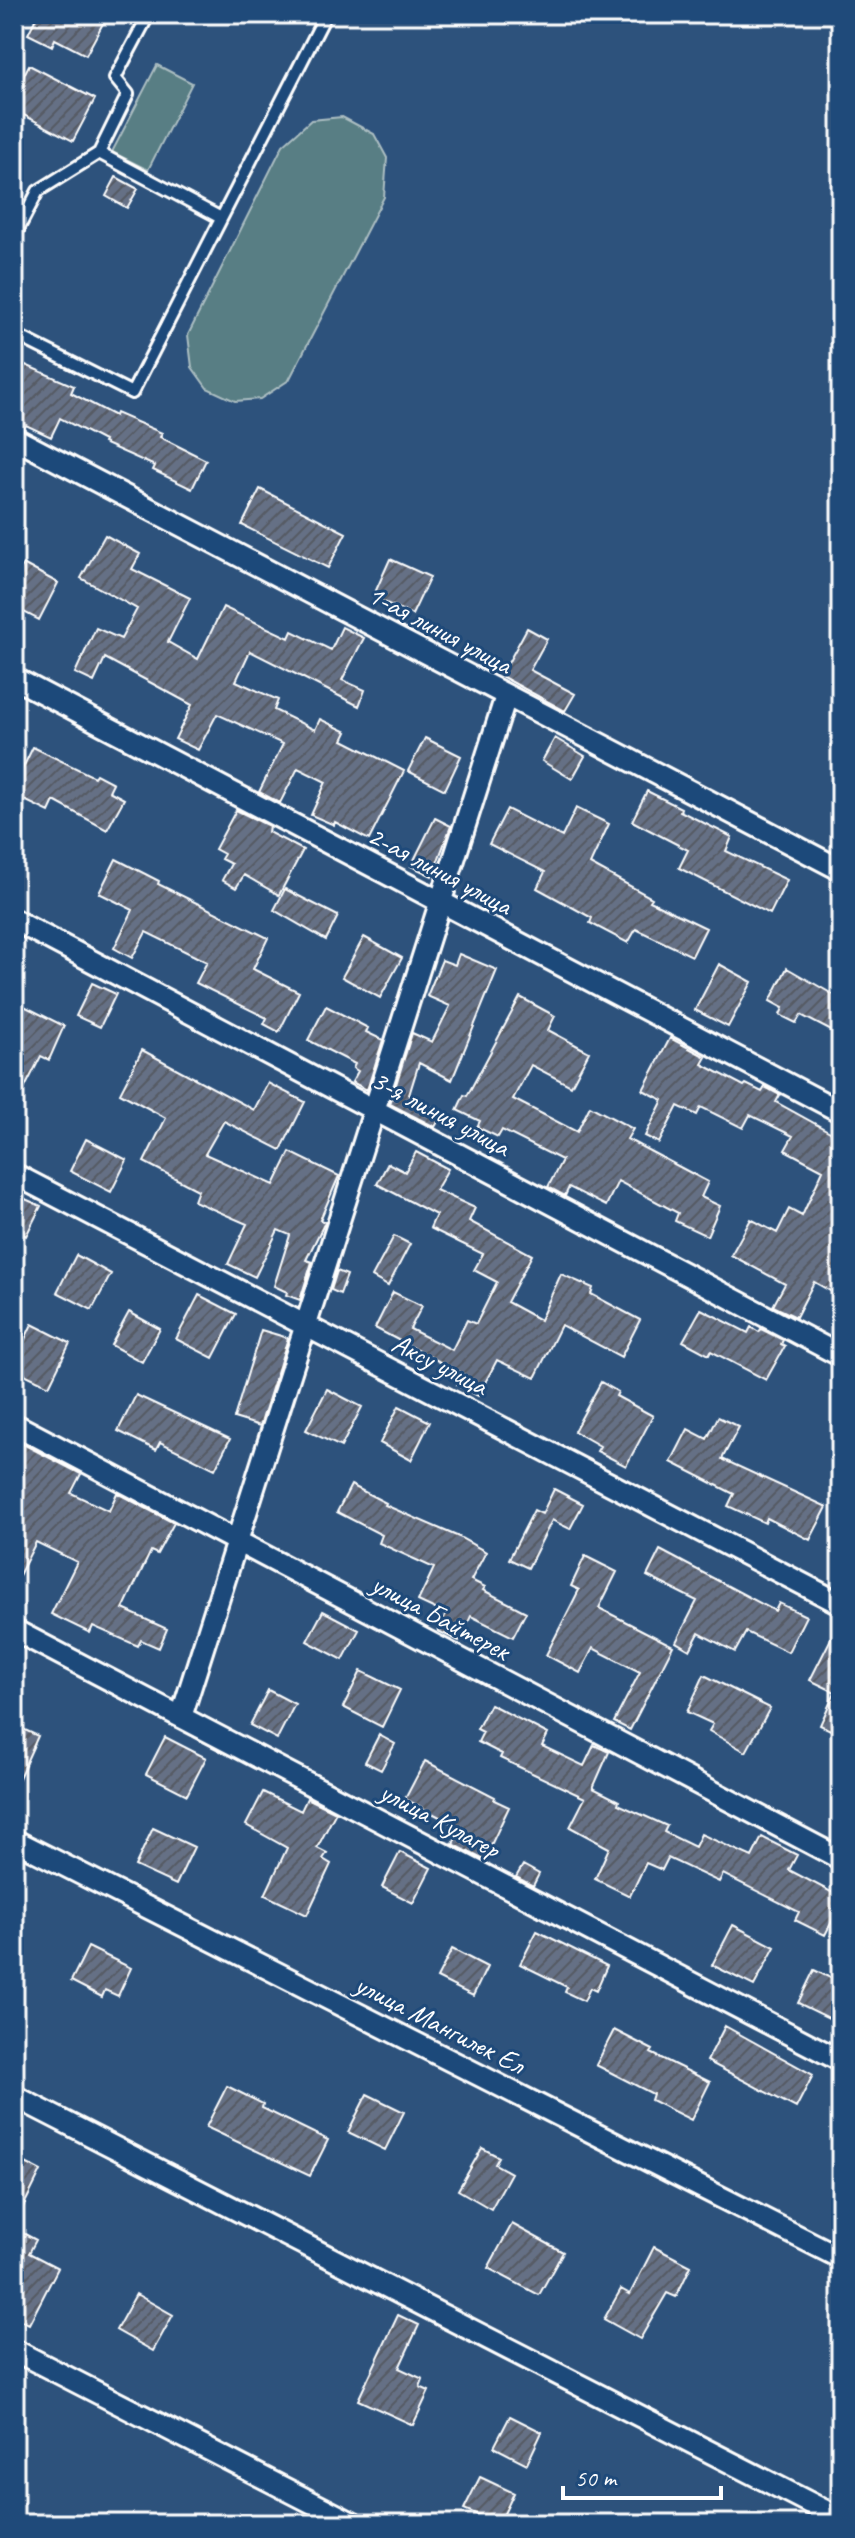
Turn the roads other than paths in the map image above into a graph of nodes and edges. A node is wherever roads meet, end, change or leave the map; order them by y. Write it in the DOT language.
graph roads {
  1 [pos="149,14"];
  2 [pos="326,14"];
  3 [pos="99,153"];
  4 [pos="221,218"];
  5 [pos="14,237"];
  6 [pos="14,334"];
  7 [pos="14,438"];
  8 [pos="14,678"];
  9 [pos="506,696"];
  10 [pos="841,870"];
  11 [pos="441,902"];
  12 [pos="14,920"];
  13 [pos="374,1110"];
  14 [pos="841,1112"];
  15 [pos="14,1174"];
  16 [pos="306,1325"];
  17 [pos="841,1356"];
  18 [pos="14,1424"];
  19 [pos="237,1541"];
  20 [pos="841,1604"];
  21 [pos="14,1630"];
  22 [pos="181,1717"];
  23 [pos="14,1840"];
  24 [pos="841,1859"];
  25 [pos="841,2061"];
  26 [pos="14,2096"];
  27 [pos="841,2258"];
  28 [pos="14,2350"];
  29 [pos="841,2519"];
  30 [pos="354,2524"];
  1 -- 3 [label="lane"];
  2 -- 4 [label="lane"];
  3 -- 4 [label="lane"];
  3 -- 5 [label="lane"];
  4 -- 6 [label="lane"];
  7 -- 9 [label="street, 1-ая линия улица"];
  8 -- 11 [label="street, 2-ая линия улица"];
  9 -- 10 [label="street, 1-ая линия улица"];
  9 -- 11 [label="street"];
  11 -- 13 [label="street"];
  11 -- 14 [label="street, 2-ая линия улица"];
  12 -- 13 [label="street, 3-я линия улица"];
  13 -- 16 [label="street"];
  13 -- 17 [label="street, 3-я линия улица"];
  15 -- 16 [label="street, Аксу улица"];
  16 -- 19 [label="street"];
  16 -- 20 [label="street, Аксу улица"];
  18 -- 19 [label="street, улица Байтерек"];
  19 -- 22 [label="street"];
  19 -- 24 [label="street, улица Байтерек"];
  21 -- 22 [label="street, улица Кулагер"];
  22 -- 25 [label="street, улица Кулагер"];
  23 -- 27 [label="street, улица Мангилек Ел"];
  26 -- 29 [label="street"];
  28 -- 30 [label="street"];
}
